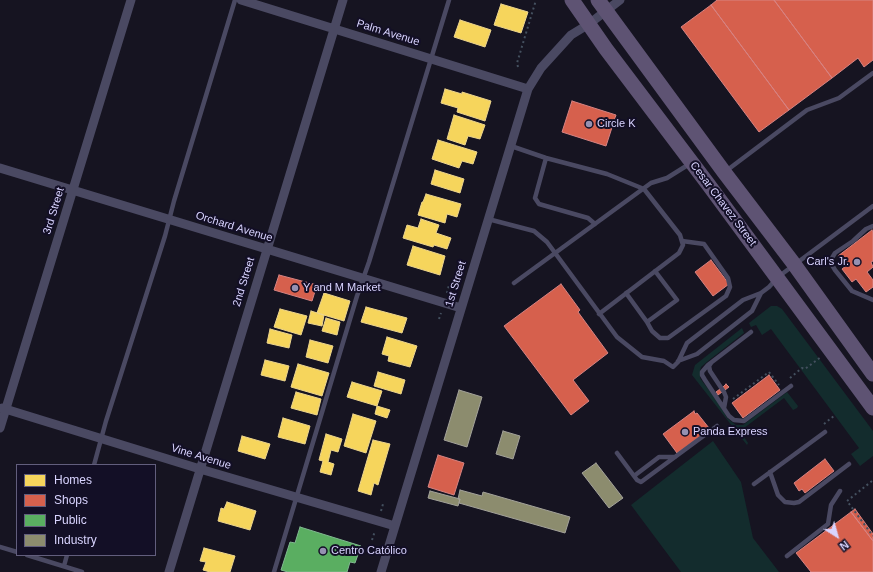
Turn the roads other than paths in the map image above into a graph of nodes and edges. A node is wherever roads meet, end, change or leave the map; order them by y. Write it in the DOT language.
graph roads {
  1 [pos="131,0"];
  2 [pos="235,0"];
  3 [pos="241,0"];
  4 [pos="343,0"];
  5 [pos="449,0"];
  6 [pos="572,0"];
  7 [pos="620,0"];
  8 [pos="602,5"];
  9 [pos="589,24"];
  10 [pos="334,29"];
  11 [pos="431,59"];
  12 [pos="873,73"];
  13 [pos="528,89"];
  14 [pos="510,146"];
  15 [pos="546,158"];
  16 [pos="692,162"];
  17 [pos="0,168"];
  18 [pos="724,172"];
  19 [pos="644,188"];
  20 [pos="72,190"];
  21 [pos="873,206"];
  22 [pos="488,218"];
  23 [pos="169,220"];
  24 [pos="595,224"];
  25 [pos="873,226"];
  26 [pos="682,241"];
  27 [pos="267,249"];
  28 [pos="555,253"];
  29 [pos="794,264"];
  30 [pos="655,271"];
  31 [pos="778,277"];
  32 [pos="363,278"];
  33 [pos="514,283"];
  34 [pos="626,293"];
  35 [pos="761,293"];
  36 [pos="873,300"];
  37 [pos="461,308"];
  38 [pos="599,314"];
  39 [pos="647,322"];
  40 [pos="751,332"];
  41 [pos="712,361"];
  42 [pos="678,362"];
  43 [pos="873,374"];
  44 [pos="791,386"];
  45 [pos="724,408"];
  46 [pos="873,408"];
  47 [pos="3,409"];
  48 [pos="717,426"];
  49 [pos="0,428"];
  50 [pos="825,432"];
  51 [pos="102,439"];
  52 [pos="617,453"];
  53 [pos="676,457"];
  54 [pos="94,464"];
  55 [pos="849,464"];
  56 [pos="200,469"];
  57 [pos="770,472"];
  58 [pos="634,476"];
  59 [pos="754,484"];
  60 [pos="840,492"];
  61 [pos="296,498"];
  62 [pos="395,526"];
  63 [pos="0,547"];
  64 [pos="16,552"];
  65 [pos="30,556"];
  66 [pos="67,556"];
  67 [pos="787,556"];
  68 [pos="64,566"];
  69 [pos="82,572"];
  70 [pos="169,572"];
  71 [pos="274,572"];
  72 [pos="381,572"];
  1 -- 20 [label="street, 3rd Street"];
  2 -- 23 [label="lane"];
  3 -- 10 [label="street, Palm Avenue"];
  4 -- 10 [label="street, 2nd Street"];
  5 -- 11 [label="lane"];
  6 -- 9 [label="main road, Cesar Chavez Street"];
  7 -- 8 [label="street, 1st Street"];
  8 -- 9 [label="street, 1st Street"];
  8 -- 18 [label="main road, Cesar Chavez Street"];
  9 -- 13 [label="street, 1st Street"];
  9 -- 16 [label="main road, Cesar Chavez Street"];
  10 -- 11 [label="street, Palm Avenue"];
  10 -- 27 [label="street, 2nd Street"];
  11 -- 13 [label="street, Palm Avenue"];
  11 -- 32 [label="lane"];
  12 -- 18 [label="lane"];
  13 -- 14 [label="street, 1st Street"];
  14 -- 15 [label="lane"];
  14 -- 22 [label="street, 1st Street"];
  15 -- 19 [label="lane"];
  15 -- 24 [label="lane"];
  16 -- 19 [label="lane"];
  16 -- 31 [label="main road, Cesar Chavez Street"];
  17 -- 20 [label="street, Orchard Avenue"];
  18 -- 29 [label="main road, Cesar Chavez Street"];
  19 -- 24 [label="lane"];
  19 -- 26 [label="lane"];
  20 -- 23 [label="street, Orchard Avenue"];
  20 -- 47 [label="street, 3rd Street"];
  21 -- 29 [label="lane"];
  22 -- 28 [label="lane"];
  22 -- 37 [label="street, 1st Street"];
  23 -- 27 [label="street, Orchard Avenue"];
  23 -- 51 [label="lane"];
  24 -- 28 [label="lane"];
  25 -- 36 [label="lane"];
  26 -- 30 [label="lane"];
  26 -- 39 [label="lane"];
  27 -- 32 [label="street, Orchard Avenue"];
  27 -- 56 [label="street, 2nd Street"];
  28 -- 33 [label="lane"];
  28 -- 38 [label="lane"];
  29 -- 31 [label="lane"];
  29 -- 43 [label="main road, Cesar Chavez Street"];
  30 -- 34 [label="lane"];
  30 -- 39 [label="lane"];
  31 -- 35 [label="lane"];
  31 -- 46 [label="main road, Cesar Chavez Street"];
  32 -- 37 [label="street, Orchard Avenue"];
  32 -- 61 [label="lane"];
  34 -- 38 [label="lane"];
  34 -- 39 [label="lane"];
  35 -- 42 [label="lane"];
  35 -- 42 [label="lane"];
  37 -- 62 [label="street, 1st Street"];
  38 -- 42 [label="lane"];
  40 -- 41 [label="lane"];
  41 -- 45 [label="lane"];
  41 -- 45 [label="lane"];
  44 -- 45 [label="lane"];
  47 -- 49 [label="street, 3rd Street"];
  47 -- 51 [label="street, Vine Avenue"];
  48 -- 53 [label="lane"];
  50 -- 57 [label="lane"];
  51 -- 54 [label="lane"];
  51 -- 56 [label="street, Vine Avenue"];
  52 -- 58 [label="lane"];
  53 -- 58 [label="lane"];
  53 -- 58 [label="lane"];
  55 -- 57 [label="lane"];
  56 -- 61 [label="street, Vine Avenue"];
  56 -- 70 [label="street, 2nd Street"];
  57 -- 59 [label="lane"];
  60 -- 67 [label="lane"];
  61 -- 62 [label="street, Vine Avenue"];
  61 -- 71 [label="lane"];
  62 -- 72 [label="street, 1st Street"];
  63 -- 64 [label="lane"];
  65 -- 68 [label="lane"];
  66 -- 68 [label="lane"];
  68 -- 69 [label="lane"];
}
